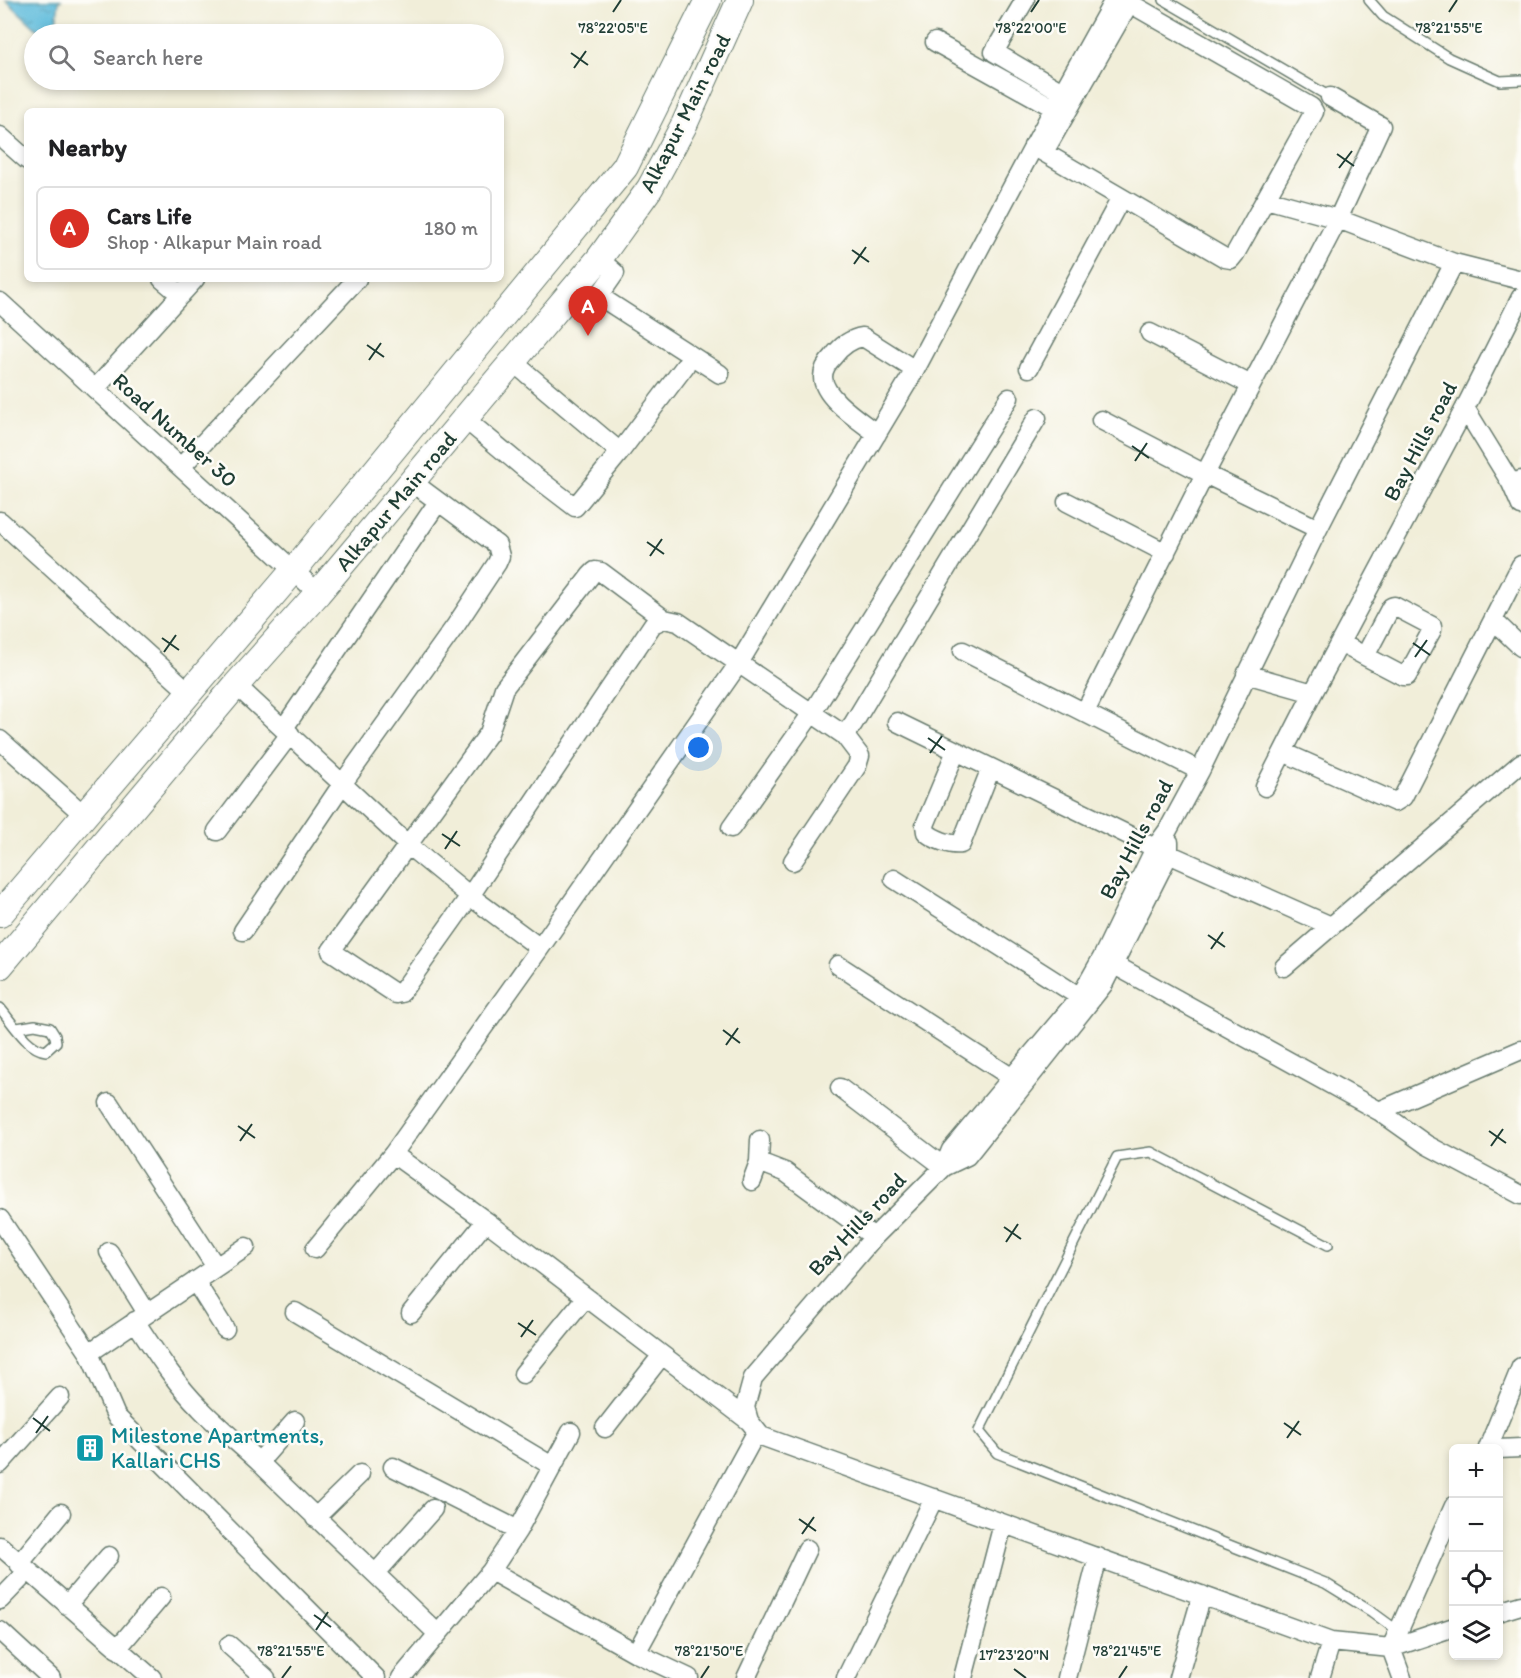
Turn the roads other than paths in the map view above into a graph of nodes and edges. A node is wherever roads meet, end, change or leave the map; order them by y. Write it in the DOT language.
graph roads {
  1 [pos="708,0"];
  2 [pos="740,0"];
  3 [pos="1025,0"];
  4 [pos="1114,0"];
  5 [pos="1164,0"];
  6 [pos="1369,0"];
  7 [pos="935,42"];
  8 [pos="1521,80"];
  9 [pos="1330,96"];
  10 [pos="1058,100"];
  11 [pos="0,136"];
  12 [pos="1038,149"];
  13 [pos="631,156"];
  14 [pos="24,157"];
  15 [pos="660,170"];
  16 [pos="1121,198"];
  17 [pos="1266,199"];
  18 [pos="1338,219"];
  19 [pos="599,259"];
  20 [pos="1454,263"];
  21 [pos="1521,280"];
  22 [pos="166,282"];
  23 [pos="192,282"];
  24 [pos="354,282"];
  25 [pos="181,295"];
  26 [pos="1521,297"];
  27 [pos="0,302"];
  28 [pos="1150,333"];
  29 [pos="513,362"];
  30 [pos="685,366"];
  31 [pos="1029,368"];
  32 [pos="915,370"];
  33 [pos="720,374"];
  34 [pos="1251,385"];
  35 [pos="95,389"];
  36 [pos="1009,398"];
  37 [pos="1465,408"];
  38 [pos="465,418"];
  39 [pos="1037,418"];
  40 [pos="1101,420"];
  41 [pos="877,434"];
  42 [pos="620,452"];
  43 [pos="181,467"];
  44 [pos="1205,474"];
  45 [pos="1516,481"];
  46 [pos="412,482"];
  47 [pos="438,502"];
  48 [pos="1067,502"];
  49 [pos="1521,506"];
  50 [pos="0,521"];
  51 [pos="1318,529"];
  52 [pos="1166,553"];
  53 [pos="1521,565"];
  54 [pos="294,570"];
  55 [pos="318,593"];
  56 [pos="664,619"];
  57 [pos="1493,620"];
  58 [pos="1340,643"];
  59 [pos="1521,647"];
  60 [pos="963,651"];
  61 [pos="1365,656"];
  62 [pos="739,663"];
  63 [pos="1246,674"];
  64 [pos="236,685"];
  65 [pos="189,692"];
  66 [pos="1313,693"];
  67 [pos="1085,712"];
  68 [pos="812,713"];
  69 [pos="897,722"];
  70 [pos="287,731"];
  71 [pos="844,735"];
  72 [pos="0,740"];
  73 [pos="956,751"];
  74 [pos="1283,752"];
  75 [pos="1521,763"];
  76 [pos="991,768"];
  77 [pos="1200,771"];
  78 [pos="343,783"];
  79 [pos="1265,787"];
  80 [pos="84,815"];
  81 [pos="731,828"];
  82 [pos="217,831"];
  83 [pos="409,846"];
  84 [pos="1162,851"];
  85 [pos="793,861"];
  86 [pos="894,879"];
  87 [pos="470,896"];
  88 [pos="0,914"];
  89 [pos="1331,926"];
  90 [pos="243,931"];
  91 [pos="540,948"];
  92 [pos="1108,962"];
  93 [pos="838,964"];
  94 [pos="0,966"];
  95 [pos="1284,967"];
  96 [pos="1080,996"];
  97 [pos="0,1008"];
  98 [pos="17,1028"];
  99 [pos="1521,1050"];
  100 [pos="1011,1077"];
  101 [pos="840,1088"];
  102 [pos="109,1103"];
  103 [pos="1379,1111"];
  104 [pos="760,1140"];
  105 [pos="393,1155"];
  106 [pos="759,1162"];
  107 [pos="944,1167"];
  108 [pos="752,1181"];
  109 [pos="1521,1195"];
  110 [pos="0,1219"];
  111 [pos="486,1221"];
  112 [pos="874,1237"];
  113 [pos="1328,1245"];
  114 [pos="246,1247"];
  115 [pos="315,1249"];
  116 [pos="109,1252"];
  117 [pos="216,1267"];
  118 [pos="195,1281"];
  119 [pos="586,1297"];
  120 [pos="295,1312"];
  121 [pos="411,1313"];
  122 [pos="141,1317"];
  123 [pos="225,1329"];
  124 [pos="89,1353"];
  125 [pos="662,1355"];
  126 [pos="1521,1367"];
  127 [pos="523,1374"];
  128 [pos="60,1397"];
  129 [pos="295,1421"];
  130 [pos="753,1426"];
  131 [pos="605,1428"];
  132 [pos="571,1432"];
  133 [pos="1490,1444"];
  134 [pos="1521,1448"];
  135 [pos="1503,1449"];
  136 [pos="259,1462"];
  137 [pos="0,1464"];
  138 [pos="552,1466"];
  139 [pos="393,1467"];
  140 [pos="360,1474"];
  141 [pos="934,1497"];
  142 [pos="433,1509"];
  143 [pos="61,1513"];
  144 [pos="1449,1517"];
  145 [pos="315,1518"];
  146 [pos="1003,1524"];
  147 [pos="518,1530"];
  148 [pos="0,1546"];
  149 [pos="807,1549"];
  150 [pos="110,1556"];
  151 [pos="1098,1557"];
  152 [pos="23,1568"];
  153 [pos="491,1571"];
  154 [pos="376,1573"];
  155 [pos="1202,1595"];
  156 [pos="161,1597"];
  157 [pos="0,1600"];
  158 [pos="67,1605"];
  159 [pos="1521,1605"];
  160 [pos="1503,1610"];
  161 [pos="1449,1629"];
  162 [pos="0,1631"];
  163 [pos="1398,1631"];
  164 [pos="438,1634"];
  165 [pos="1331,1642"];
  166 [pos="229,1645"];
  167 [pos="117,1648"];
  168 [pos="1391,1648"];
  169 [pos="636,1653"];
  170 [pos="51,1678"];
  171 [pos="152,1678"];
  172 [pos="266,1678"];
  173 [pos="376,1678"];
  174 [pos="401,1678"];
  175 [pos="689,1678"];
  176 [pos="746,1678"];
  177 [pos="846,1678"];
  178 [pos="963,1678"];
  179 [pos="1066,1678"];
  180 [pos="1178,1678"];
  181 [pos="1320,1678"];
  182 [pos="1402,1678"];
  1 -- 13 [label="street, Alkapur Main road"];
  2 -- 15 [label="street, Alkapur Main road"];
  3 -- 10 [label="street"];
  4 -- 10 [label="street"];
  5 -- 9 [label="lane"];
  6 -- 8 [label="lane"];
  7 -- 10 [label="street"];
  9 -- 18 [label="street"];
  10 -- 12 [label="street"];
  11 -- 14 [label="street"];
  12 -- 16 [label="street"];
  12 -- 17 [label="street"];
  12 -- 32 [label="street"];
  13 -- 15 [label="street"];
  13 -- 54 [label="street, Alkapur Main road"];
  15 -- 19 [label="street, Alkapur Main road"];
  16 -- 17 [label="street"];
  16 -- 31 [label="street"];
  17 -- 18 [label="street"];
  18 -- 20 [label="street"];
  18 -- 34 [label="street"];
  19 -- 29 [label="street, Alkapur Main road"];
  19 -- 33 [label="street"];
  20 -- 21 [label="street"];
  20 -- 51 [label="street, Bay Hills road"];
  22 -- 25 [label="street"];
  23 -- 25 [label="street"];
  24 -- 43 [label="street"];
  25 -- 35 [label="street"];
  26 -- 37 [label="street, Bay Hills road"];
  27 -- 35 [label="street, Road Number 30"];
  28 -- 34 [label="street"];
  29 -- 38 [label="street, Alkapur Main road"];
  29 -- 42 [label="street"];
  30 -- 42 [label="street"];
  32 -- 41 [label="street"];
  32 -- 41 [label="street"];
  34 -- 44 [label="street"];
  35 -- 43 [label="street, Road Number 30"];
  36 -- 68 [label="street"];
  37 -- 45 [label="street"];
  37 -- 58 [label="street, Bay Hills road"];
  38 -- 42 [label="street"];
  38 -- 46 [label="street, Alkapur Main road"];
  39 -- 71 [label="street"];
  40 -- 44 [label="street"];
  41 -- 62 [label="street"];
  43 -- 54 [label="street, Road Number 30"];
  44 -- 51 [label="street"];
  44 -- 52 [label="street"];
  45 -- 49 [label="street"];
  46 -- 47 [label="street"];
  46 -- 55 [label="street, Alkapur Main road"];
  47 -- 70 [label="street"];
  47 -- 78 [label="street"];
  48 -- 52 [label="street"];
  50 -- 65 [label="street"];
  51 -- 63 [label="street, Bay Hills road"];
  52 -- 67 [label="street"];
  53 -- 57 [label="street"];
  54 -- 55 [label="street, Road Number 30"];
  54 -- 65 [label="street, Alkapur Main road"];
  55 -- 64 [label="street, Alkapur Main road"];
  56 -- 62 [label="street"];
  56 -- 83 [label="street"];
  56 -- 87 [label="street"];
  57 -- 59 [label="street"];
  57 -- 74 [label="street"];
  58 -- 61 [label="street"];
  58 -- 66 [label="street, Bay Hills road"];
  60 -- 67 [label="street"];
  62 -- 68 [label="street"];
  62 -- 91 [label="street"];
  63 -- 66 [label="street"];
  63 -- 77 [label="street, Bay Hills road"];
  64 -- 70 [label="street"];
  64 -- 94 [label="street, Alkapur Main road"];
  65 -- 80 [label="street, Alkapur Main road"];
  66 -- 74 [label="street, Bay Hills road"];
  67 -- 77 [label="street"];
  68 -- 71 [label="street"];
  68 -- 81 [label="street"];
  69 -- 73 [label="street"];
  70 -- 78 [label="street"];
  70 -- 82 [label="street"];
  71 -- 85 [label="street"];
  72 -- 80 [label="street"];
  73 -- 76 [label="street"];
  73 -- 76 [label="street"];
  74 -- 79 [label="street, Bay Hills road"];
  75 -- 89 [label="street"];
  76 -- 84 [label="street"];
  77 -- 84 [label="street, Bay Hills road"];
  78 -- 83 [label="street"];
  78 -- 90 [label="street"];
  80 -- 88 [label="street, Alkapur Main road"];
  83 -- 87 [label="street"];
  83 -- 87 [label="street"];
  84 -- 89 [label="street"];
  84 -- 92 [label="street"];
  86 -- 96 [label="street"];
  87 -- 91 [label="street"];
  89 -- 95 [label="street"];
  91 -- 105 [label="street"];
  92 -- 96 [label="street, Bay Hills road"];
  92 -- 103 [label="street"];
  92 -- 107 [label="street"];
  93 -- 100 [label="street"];
  96 -- 100 [label="street, Bay Hills road"];
  97 -- 98 [label="lane"];
  99 -- 103 [label="street"];
  100 -- 107 [label="street, Bay Hills road"];
  101 -- 107 [label="street"];
  102 -- 117 [label="street"];
  103 -- 109 [label="street"];
  104 -- 106 [label="street"];
  105 -- 111 [label="street"];
  105 -- 115 [label="street"];
  106 -- 108 [label="street"];
  106 -- 112 [label="street"];
  107 -- 112 [label="street, Bay Hills road"];
  110 -- 124 [label="street"];
  111 -- 119 [label="street"];
  111 -- 121 [label="street"];
  112 -- 130 [label="street, Bay Hills road"];
  113 -- 163 [label="lane"];
  114 -- 117 [label="street"];
  116 -- 122 [label="street"];
  117 -- 118 [label="street"];
  118 -- 122 [label="street"];
  118 -- 123 [label="street"];
  119 -- 125 [label="street"];
  119 -- 127 [label="street"];
  120 -- 138 [label="street"];
  122 -- 124 [label="street"];
  122 -- 136 [label="street"];
  124 -- 173 [label="street"];
  125 -- 130 [label="street"];
  125 -- 131 [label="street"];
  126 -- 133 [label="street"];
  128 -- 137 [label="street"];
  129 -- 136 [label="street"];
  130 -- 141 [label="street"];
  130 -- 169 [label="street"];
  132 -- 138 [label="street"];
  134 -- 135 [label="street"];
  136 -- 145 [label="street"];
  138 -- 147 [label="street"];
  139 -- 147 [label="street"];
  140 -- 145 [label="street"];
  141 -- 146 [label="street"];
  141 -- 177 [label="street"];
  142 -- 154 [label="street"];
  143 -- 152 [label="street"];
  144 -- 163 [label="street"];
  145 -- 154 [label="street"];
  146 -- 151 [label="street"];
  146 -- 178 [label="street"];
  147 -- 153 [label="street"];
  148 -- 152 [label="street"];
  149 -- 176 [label="street"];
  150 -- 158 [label="street"];
  151 -- 155 [label="street"];
  151 -- 179 [label="street"];
  152 -- 157 [label="street"];
  152 -- 158 [label="street"];
  153 -- 164 [label="street"];
  153 -- 169 [label="street"];
  154 -- 164 [label="street"];
  155 -- 165 [label="street"];
  155 -- 180 [label="street"];
  156 -- 167 [label="street"];
  158 -- 167 [label="street"];
  159 -- 160 [label="street"];
  161 -- 168 [label="street"];
  162 -- 170 [label="street"];
  163 -- 168 [label="street"];
  164 -- 174 [label="street"];
  165 -- 168 [label="street"];
  165 -- 181 [label="street"];
  166 -- 172 [label="street"];
  167 -- 171 [label="street"];
  168 -- 182 [label="street"];
  169 -- 175 [label="street"];
}
